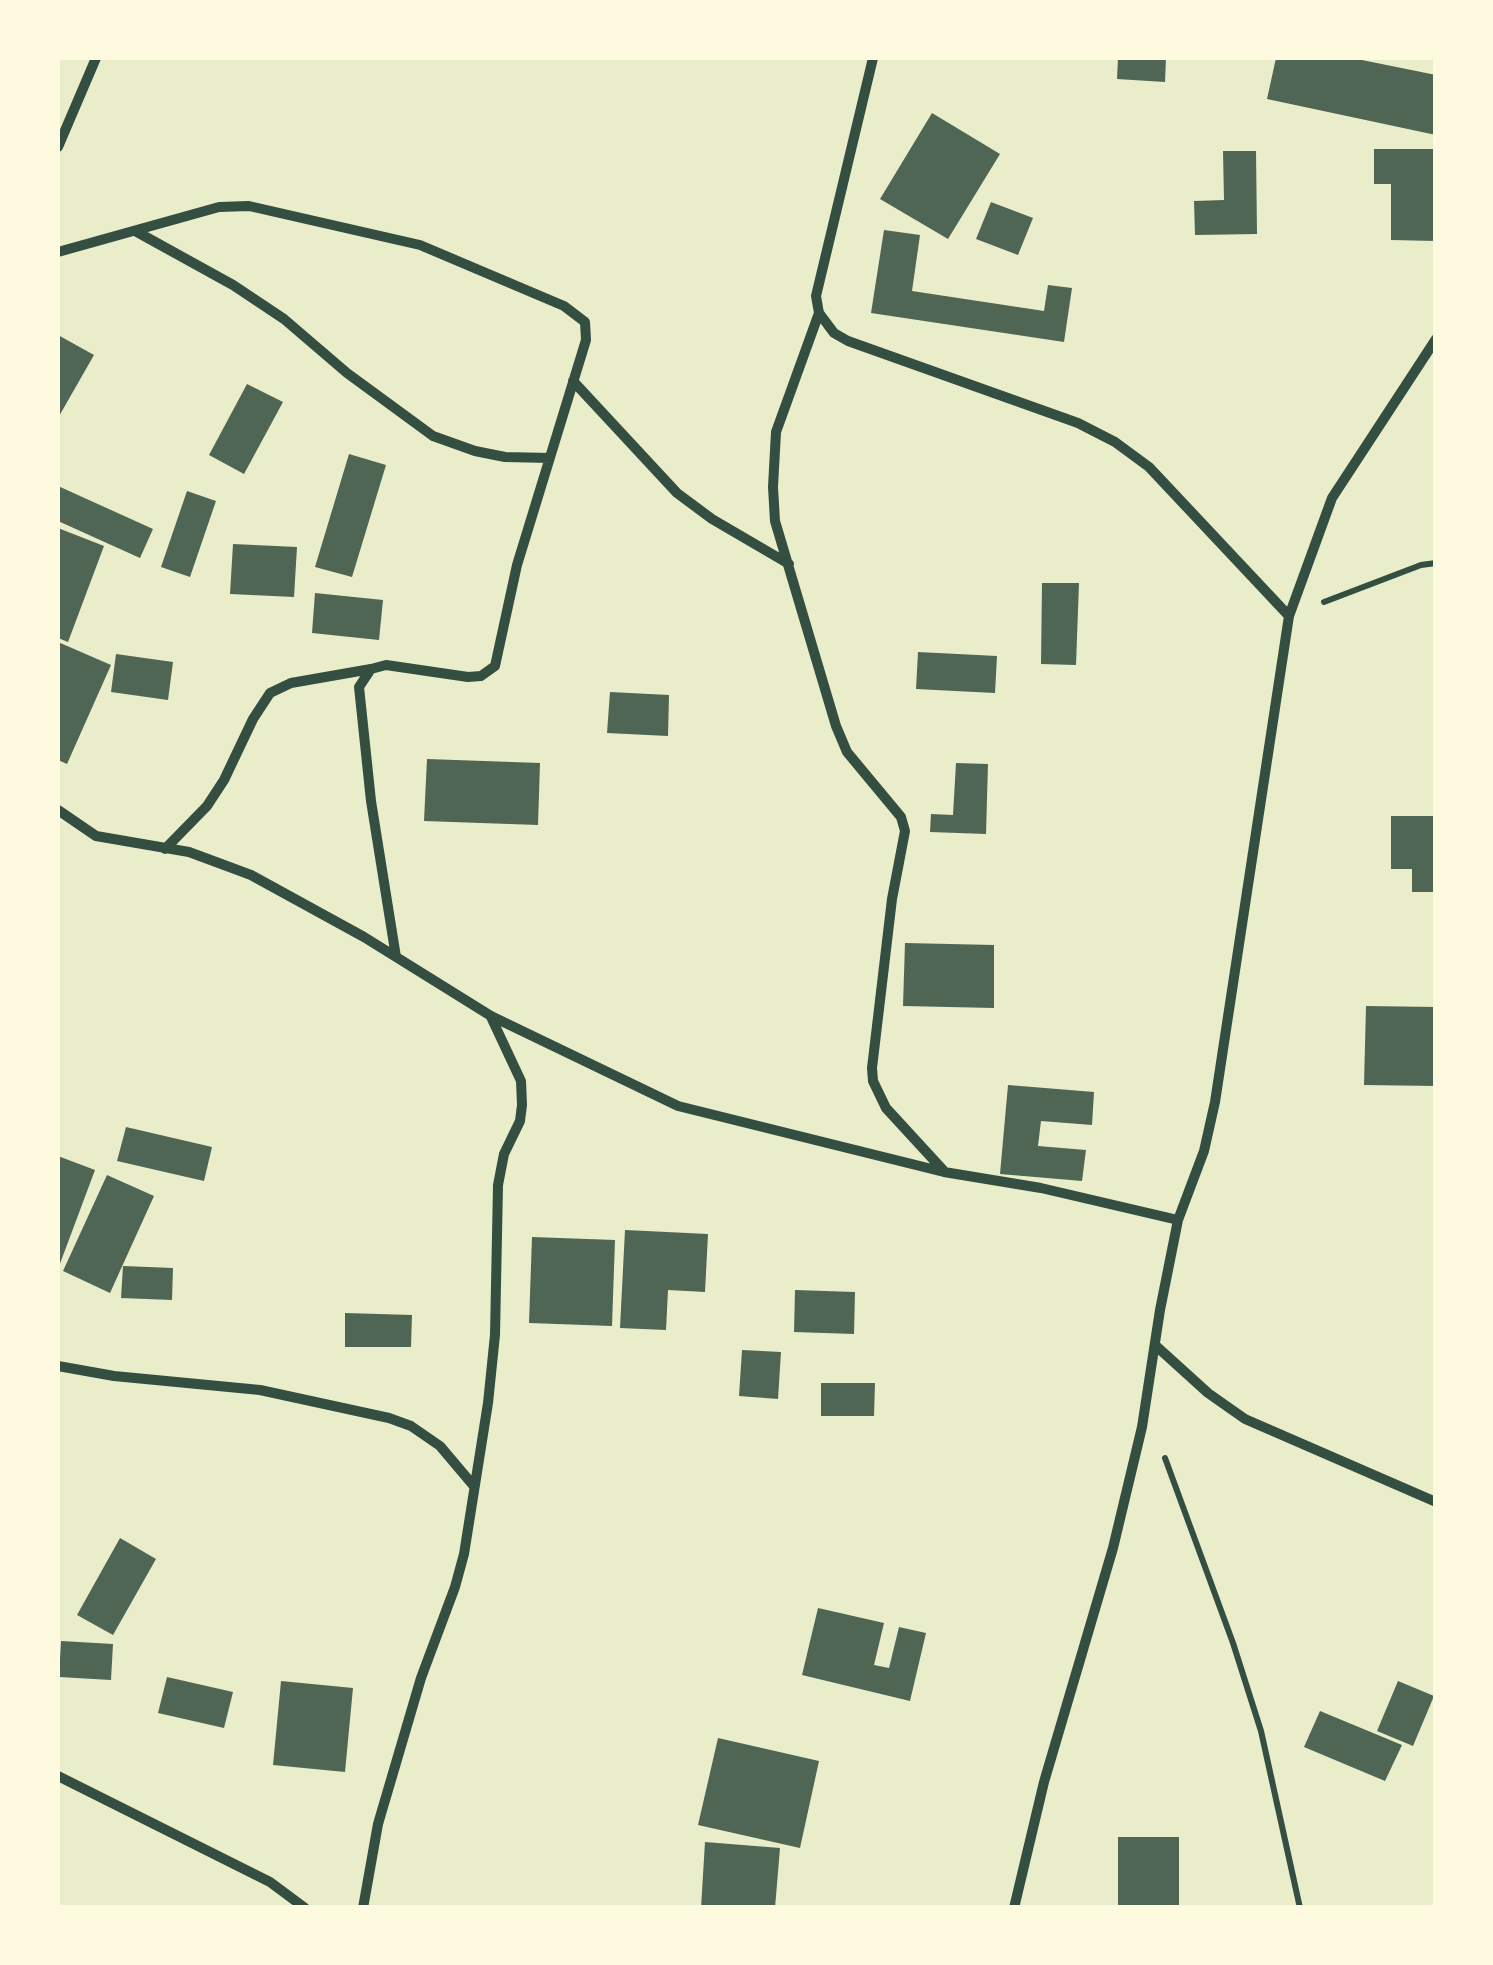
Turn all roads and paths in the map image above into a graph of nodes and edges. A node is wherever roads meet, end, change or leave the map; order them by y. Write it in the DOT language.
graph roads {
  1 [pos="96,58"];
  2 [pos="873,58"];
  3 [pos="58,146"];
  4 [pos="137,232"];
  5 [pos="58,252"];
  6 [pos="819,313"];
  7 [pos="1436,339"];
  8 [pos="573,382"];
  9 [pos="550,458"];
  10 [pos="1436,563"];
  11 [pos="790,564"];
  12 [pos="1289,616"];
  13 [pos="371,669"];
  14 [pos="58,810"];
  15 [pos="166,848"];
  16 [pos="396,957"];
  17 [pos="491,1016"];
  18 [pos="944,1172"];
  19 [pos="1178,1220"];
  20 [pos="1155,1345"];
  21 [pos="58,1366"];
  22 [pos="1146,1405"];
  23 [pos="473,1485"];
  24 [pos="1436,1502"];
  25 [pos="58,1776"];
  26 [pos="305,1908"];
  27 [pos="364,1908"];
  28 [pos="1014,1908"];
  29 [pos="1300,1908"];
  1 -- 3 [label="street"];
  2 -- 6 [label="street"];
  4 -- 5 [label="street"];
  4 -- 8 [label="street"];
  4 -- 9 [label="street"];
  6 -- 11 [label="street"];
  6 -- 12 [label="street"];
  7 -- 12 [label="street"];
  8 -- 9 [label="street"];
  8 -- 11 [label="street"];
  9 -- 13 [label="street"];
  10 -- 12 [label="path"];
  11 -- 18 [label="street"];
  12 -- 19 [label="street"];
  13 -- 15 [label="street"];
  13 -- 16 [label="street"];
  14 -- 15 [label="street"];
  15 -- 16 [label="street"];
  16 -- 17 [label="street"];
  17 -- 18 [label="street"];
  17 -- 23 [label="street"];
  18 -- 19 [label="street"];
  19 -- 20 [label="street"];
  20 -- 22 [label="street"];
  20 -- 24 [label="street"];
  21 -- 23 [label="street"];
  22 -- 28 [label="street"];
  22 -- 29 [label="path"];
  23 -- 27 [label="street"];
  25 -- 26 [label="street"];
}
